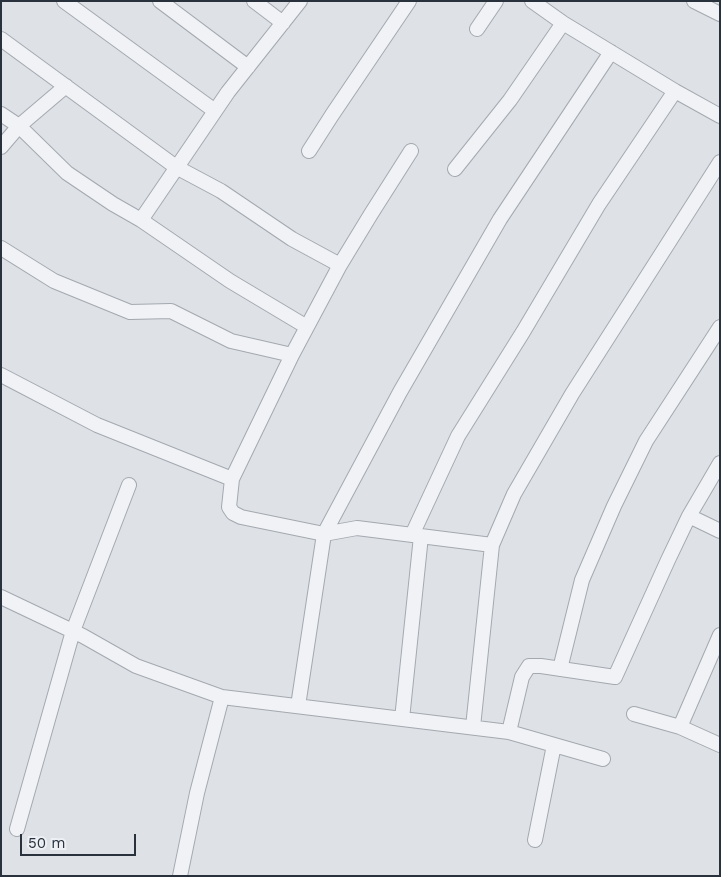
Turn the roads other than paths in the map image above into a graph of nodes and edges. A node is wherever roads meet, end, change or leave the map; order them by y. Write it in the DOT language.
graph roads {
  1 [pos="64,1"];
  2 [pos="160,1"];
  3 [pos="254,1"];
  4 [pos="300,1"];
  5 [pos="409,1"];
  6 [pos="496,1"];
  7 [pos="532,1"];
  8 [pos="694,1"];
  9 [pos="720,14"];
  10 [pos="283,23"];
  11 [pos="563,23"];
  12 [pos="477,29"];
  13 [pos="1,39"];
  14 [pos="611,52"];
  15 [pos="248,67"];
  16 [pos="66,86"];
  17 [pos="675,91"];
  18 [pos="214,111"];
  19 [pos="1,114"];
  20 [pos="720,116"];
  21 [pos="19,126"];
  22 [pos="1,147"];
  23 [pos="310,151"];
  24 [pos="411,151"];
  25 [pos="720,162"];
  26 [pos="176,167"];
  27 [pos="455,169"];
  28 [pos="141,220"];
  29 [pos="1,248"];
  30 [pos="340,265"];
  31 [pos="307,327"];
  32 [pos="720,327"];
  33 [pos="292,355"];
  34 [pos="1,376"];
  35 [pos="720,463"];
  36 [pos="232,478"];
  37 [pos="129,484"];
  38 [pos="689,516"];
  39 [pos="720,531"];
  40 [pos="324,534"];
  41 [pos="416,535"];
  42 [pos="492,545"];
  43 [pos="1,597"];
  44 [pos="72,631"];
  45 [pos="720,635"];
  46 [pos="560,668"];
  47 [pos="222,697"];
  48 [pos="298,706"];
  49 [pos="634,714"];
  50 [pos="402,719"];
  51 [pos="473,727"];
  52 [pos="680,727"];
  53 [pos="509,732"];
  54 [pos="554,744"];
  55 [pos="720,744"];
  56 [pos="603,759"];
  57 [pos="17,830"];
  58 [pos="535,840"];
  59 [pos="180,876"];
  1 -- 18 [label="street"];
  2 -- 15 [label="street"];
  3 -- 10 [label="street"];
  4 -- 10 [label="street"];
  5 -- 23 [label="street"];
  6 -- 12 [label="street"];
  7 -- 11 [label="street"];
  8 -- 9 [label="street"];
  10 -- 15 [label="street"];
  11 -- 14 [label="street"];
  11 -- 27 [label="street"];
  13 -- 16 [label="street"];
  14 -- 17 [label="street"];
  14 -- 40 [label="street"];
  15 -- 18 [label="street"];
  16 -- 21 [label="street"];
  16 -- 26 [label="street"];
  17 -- 20 [label="street"];
  17 -- 41 [label="street"];
  18 -- 26 [label="street"];
  19 -- 21 [label="street"];
  21 -- 22 [label="street"];
  21 -- 28 [label="street"];
  24 -- 30 [label="street"];
  25 -- 42 [label="street"];
  26 -- 28 [label="street"];
  26 -- 30 [label="street"];
  28 -- 31 [label="street"];
  29 -- 33 [label="street"];
  30 -- 31 [label="street"];
  31 -- 33 [label="street"];
  32 -- 46 [label="street"];
  33 -- 36 [label="street"];
  34 -- 36 [label="street"];
  35 -- 38 [label="street"];
  36 -- 40 [label="street"];
  37 -- 44 [label="street"];
  38 -- 39 [label="street"];
  38 -- 46 [label="street"];
  40 -- 41 [label="street"];
  40 -- 48 [label="street"];
  41 -- 42 [label="street"];
  41 -- 50 [label="street"];
  42 -- 51 [label="street"];
  43 -- 44 [label="street"];
  44 -- 47 [label="street"];
  44 -- 57 [label="street"];
  45 -- 52 [label="street"];
  46 -- 53 [label="street"];
  47 -- 48 [label="street"];
  47 -- 59 [label="street"];
  48 -- 50 [label="street"];
  49 -- 52 [label="street"];
  50 -- 51 [label="street"];
  51 -- 53 [label="street"];
  52 -- 55 [label="street"];
  53 -- 54 [label="street"];
  54 -- 56 [label="street"];
  54 -- 58 [label="street"];
}
